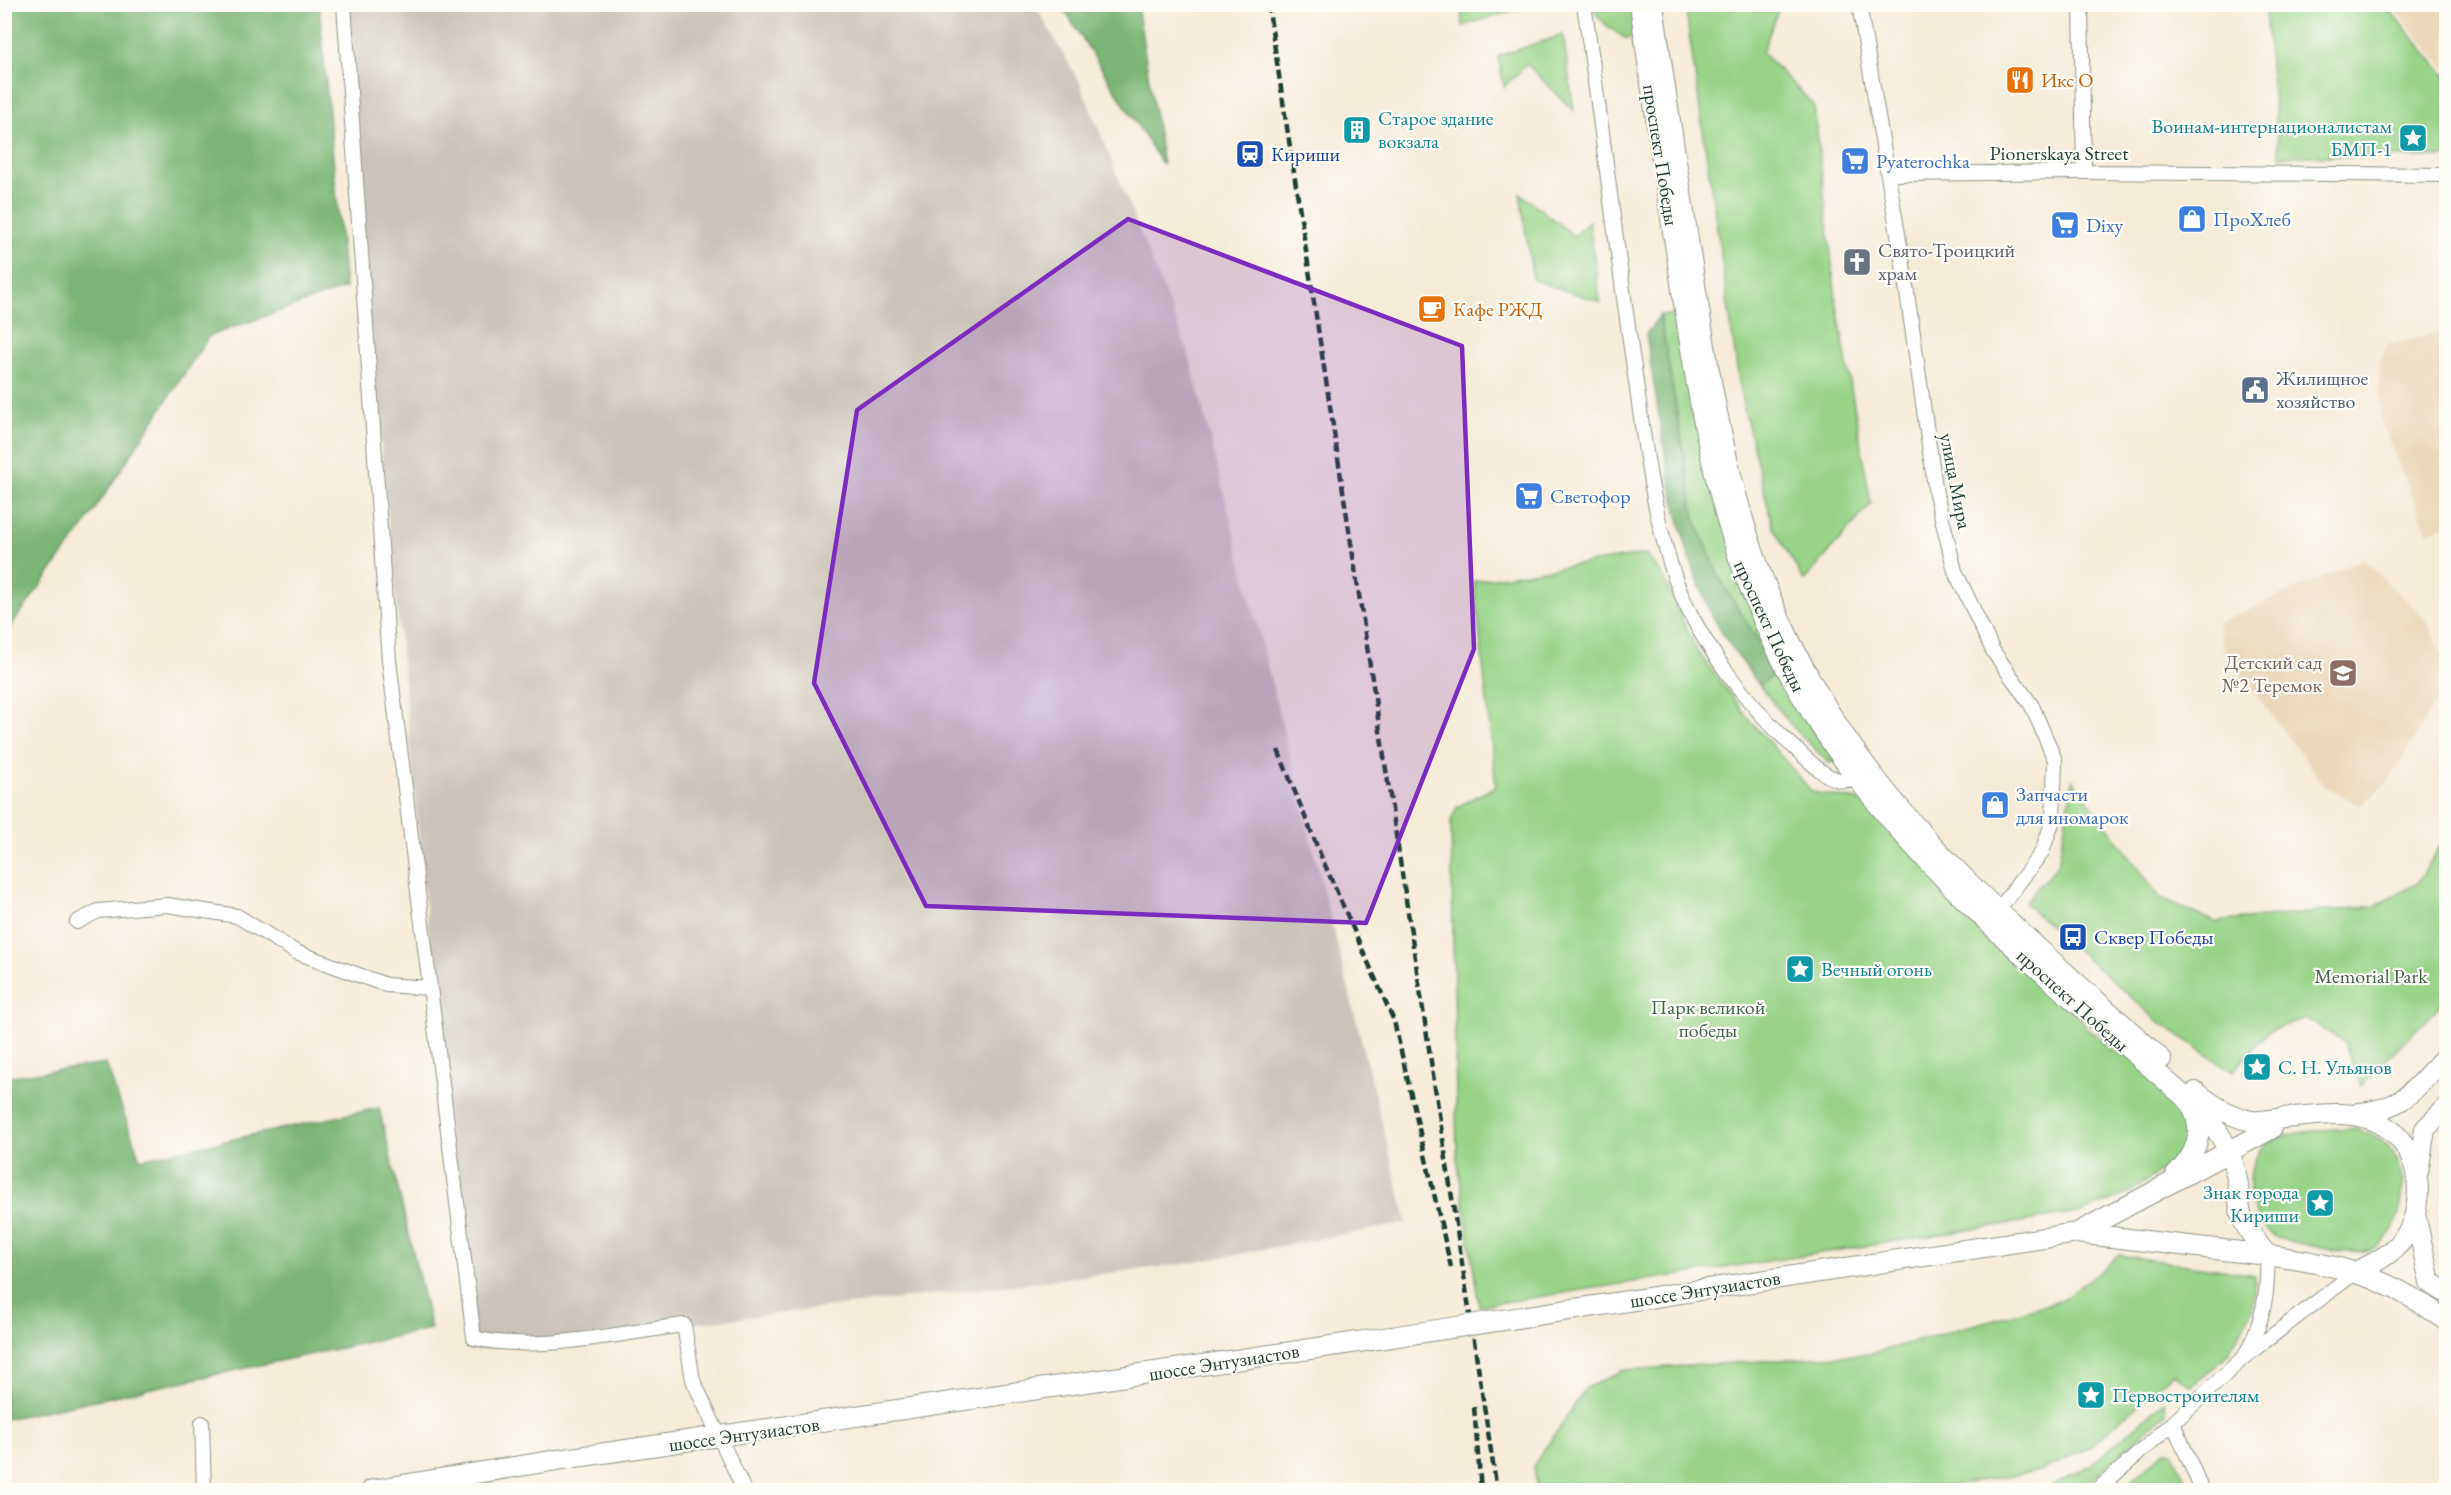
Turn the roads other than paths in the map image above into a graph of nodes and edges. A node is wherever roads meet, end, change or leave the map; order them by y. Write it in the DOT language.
graph roads {
  1 [pos="344,4"];
  2 [pos="1584,4"];
  3 [pos="1640,4"];
  4 [pos="1653,4"];
  5 [pos="1859,4"];
  6 [pos="2081,4"];
  7 [pos="2084,172"];
  8 [pos="1888,174"];
  9 [pos="2446,175"];
  10 [pos="1857,777"];
  11 [pos="1992,918"];
  12 [pos="77,922"];
  13 [pos="429,988"];
  14 [pos="2446,1056"];
  15 [pos="2192,1096"];
  16 [pos="2446,1108"];
  17 [pos="2355,1113"];
  18 [pos="2302,1116"];
  19 [pos="2271,1129"];
  20 [pos="2228,1152"];
  21 [pos="2418,1174"];
  22 [pos="2237,1179"];
  23 [pos="2168,1184"];
  24 [pos="2415,1214"];
  25 [pos="2077,1233"];
  26 [pos="2267,1255"];
  27 [pos="2357,1271"];
  28 [pos="2438,1288"];
  29 [pos="2446,1320"];
  30 [pos="2243,1358"];
  31 [pos="202,1423"];
  32 [pos="2173,1423"];
  33 [pos="722,1438"];
  34 [pos="204,1491"];
  35 [pos="372,1491"];
  36 [pos="744,1491"];
  37 [pos="2097,1491"];
  38 [pos="2202,1491"];
  1 -- 13 [label="street"];
  2 -- 10 [label="street"];
  3 -- 10 [label="main road, проспект Победы"];
  4 -- 11 [label="main road, проспект Победы"];
  5 -- 8 [label="street, улица Мира"];
  6 -- 7 [label="street"];
  7 -- 8 [label="street, Pionerskaya Street"];
  7 -- 9 [label="street, Pionerskaya Street"];
  8 -- 11 [label="street, улица Мира"];
  10 -- 11 [label="main road, проспект Победы"];
  11 -- 15 [label="main road, проспект Победы"];
  12 -- 13 [label="street"];
  13 -- 33 [label="street"];
  14 -- 17 [label="main road"];
  15 -- 18 [label="main road"];
  15 -- 20 [label="main road"];
  15 -- 23 [label="main road"];
  16 -- 21 [label="main road"];
  17 -- 18 [label="main road"];
  17 -- 21 [label="main road"];
  18 -- 19 [label="main road"];
  19 -- 20 [label="main road"];
  19 -- 22 [label="main road"];
  20 -- 22 [label="main road"];
  20 -- 23 [label="main road"];
  21 -- 24 [label="main road"];
  22 -- 26 [label="main road"];
  23 -- 25 [label="main road"];
  24 -- 27 [label="main road"];
  24 -- 28 [label="main road"];
  25 -- 26 [label="main road"];
  25 -- 33 [label="main road, шоссе Энтузиастов, bridge"];
  26 -- 27 [label="main road"];
  26 -- 30 [label="street"];
  27 -- 29 [label="main road"];
  27 -- 30 [label="street"];
  30 -- 32 [label="street"];
  31 -- 34 [label="street"];
  32 -- 37 [label="street"];
  32 -- 38 [label="street"];
  33 -- 35 [label="main road, шоссе Энтузиастов"];
  33 -- 36 [label="street"];
}
